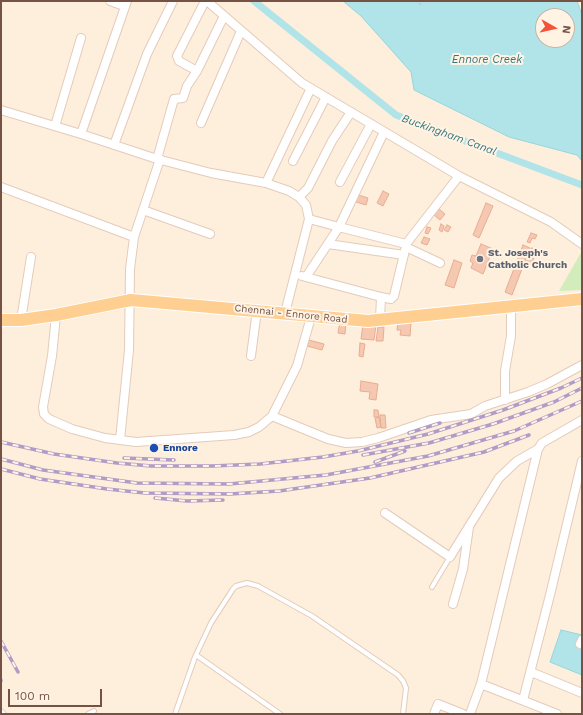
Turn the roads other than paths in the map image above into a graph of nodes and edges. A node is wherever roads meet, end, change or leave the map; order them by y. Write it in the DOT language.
graph roads {
  1 [pos="110,1"];
  2 [pos="172,1"];
  3 [pos="206,1"];
  4 [pos="125,4"];
  5 [pos="224,16"];
  6 [pos="241,31"];
  7 [pos="81,38"];
  8 [pos="197,71"];
  9 [pos="311,88"];
  10 [pos="326,97"];
  11 [pos="1,110"];
  12 [pos="351,112"];
  13 [pos="201,123"];
  14 [pos="371,124"];
  15 [pos="55,126"];
  16 [pos="384,132"];
  17 [pos="81,134"];
  18 [pos="114,145"];
  19 [pos="158,159"];
  20 [pos="293,161"];
  21 [pos="458,176"];
  22 [pos="340,182"];
  23 [pos="266,183"];
  24 [pos="1,187"];
  25 [pos="299,198"];
  26 [pos="143,210"];
  27 [pos="309,219"];
  28 [pos="339,227"];
  29 [pos="210,234"];
  30 [pos="134,238"];
  31 [pos="328,244"];
  32 [pos="582,244"];
  33 [pos="406,248"];
  34 [pos="31,257"];
  35 [pos="440,263"];
  36 [pos="296,274"];
  37 [pos="306,277"];
  38 [pos="381,297"];
  39 [pos="582,299"];
  40 [pos="131,300"];
  41 [pos="511,305"];
  42 [pos="257,310"];
  43 [pos="285,313"];
  44 [pos="56,315"];
  45 [pos="311,317"];
  46 [pos="1,320"];
  47 [pos="21,320"];
  48 [pos="380,320"];
  49 [pos="251,356"];
  50 [pos="582,365"];
  51 [pos="505,400"];
  52 [pos="272,416"];
  53 [pos="582,420"];
  54 [pos="120,440"];
  55 [pos="538,449"];
  56 [pos="582,461"];
  57 [pos="385,513"];
  58 [pos="469,524"];
  59 [pos="450,557"];
  60 [pos="432,587"];
  61 [pos="453,604"];
  62 [pos="196,655"];
  63 [pos="531,672"];
  64 [pos="481,684"];
  65 [pos="582,693"];
  66 [pos="523,700"];
  67 [pos="1,711"];
  68 [pos="94,711"];
  69 [pos="4,714"];
  70 [pos="88,714"];
  71 [pos="175,714"];
  72 [pos="280,714"];
  73 [pos="402,714"];
  74 [pos="434,714"];
  75 [pos="463,714"];
  76 [pos="470,714"];
  77 [pos="557,714"];
  1 -- 4 [label="street"];
  2 -- 18 [label="street"];
  3 -- 5 [label="street"];
  3 -- 8 [label="street"];
  4 -- 17 [label="street"];
  5 -- 6 [label="street"];
  5 -- 8 [label="street"];
  6 -- 9 [label="street"];
  6 -- 13 [label="street"];
  7 -- 15 [label="street"];
  8 -- 19 [label="street"];
  9 -- 10 [label="street"];
  9 -- 23 [label="street"];
  10 -- 12 [label="street"];
  10 -- 20 [label="street"];
  11 -- 15 [label="street"];
  12 -- 14 [label="street"];
  12 -- 25 [label="street"];
  14 -- 16 [label="street"];
  14 -- 22 [label="street"];
  15 -- 17 [label="street"];
  16 -- 21 [label="street"];
  16 -- 28 [label="street"];
  17 -- 18 [label="street"];
  18 -- 19 [label="street"];
  19 -- 23 [label="street"];
  19 -- 26 [label="street"];
  21 -- 32 [label="street"];
  21 -- 33 [label="street"];
  23 -- 25 [label="street"];
  24 -- 30 [label="street"];
  25 -- 27 [label="street"];
  26 -- 29 [label="street"];
  26 -- 30 [label="street"];
  27 -- 28 [label="street"];
  27 -- 36 [label="street"];
  28 -- 31 [label="street"];
  28 -- 33 [label="street"];
  30 -- 40 [label="street"];
  31 -- 33 [label="street"];
  31 -- 37 [label="street"];
  33 -- 35 [label="street"];
  33 -- 38 [label="street"];
  34 -- 47 [label="street"];
  36 -- 37 [label="street"];
  36 -- 43 [label="street"];
  37 -- 38 [label="street"];
  38 -- 48 [label="street"];
  39 -- 41 [label="main road, Chennai - Ennore Road"];
  40 -- 42 [label="main road, Chennai - Ennore Road"];
  40 -- 44 [label="main road, Chennai - Ennore Road"];
  40 -- 54 [label="street"];
  41 -- 48 [label="main road, Chennai - Ennore Road"];
  41 -- 51 [label="street"];
  42 -- 43 [label="main road, Chennai - Ennore Road"];
  42 -- 49 [label="street"];
  43 -- 45 [label="main road, Chennai - Ennore Road"];
  44 -- 47 [label="main road, Chennai - Ennore Road"];
  44 -- 54 [label="street"];
  45 -- 48 [label="main road, Chennai - Ennore Road"];
  45 -- 52 [label="street"];
  46 -- 47 [label="main road, Chennai - Ennore Road"];
  50 -- 51 [label="street"];
  51 -- 52 [label="street"];
  52 -- 54 [label="street"];
  53 -- 55 [label="street"];
  55 -- 58 [label="street"];
  55 -- 64 [label="street"];
  56 -- 63 [label="street"];
  57 -- 59 [label="street"];
  58 -- 59 [label="street"];
  58 -- 61 [label="street"];
  59 -- 60 [label="lane"];
  62 -- 71 [label="lane"];
  62 -- 72 [label="lane"];
  62 -- 73 [label="lane"];
  63 -- 65 [label="street"];
  63 -- 66 [label="street"];
  64 -- 66 [label="street"];
  64 -- 76 [label="street"];
  66 -- 77 [label="street"];
  67 -- 69 [label="lane"];
  68 -- 70 [label="lane"];
  74 -- 75 [label="street"];
}
